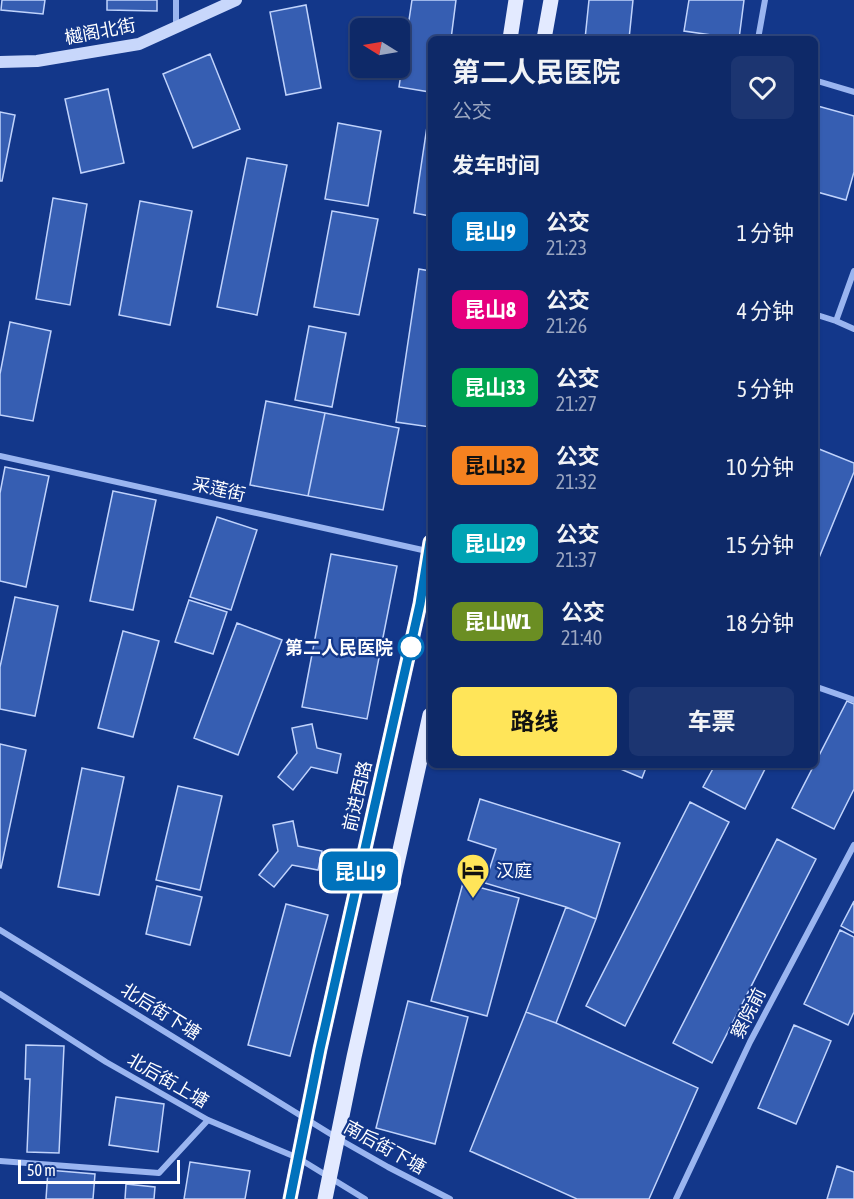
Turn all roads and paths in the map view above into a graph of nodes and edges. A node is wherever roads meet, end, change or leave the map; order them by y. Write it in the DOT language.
graph roads {
  1 [pos="176,0"];
  2 [pos="236,0"];
  3 [pos="516,0"];
  4 [pos="550,0"];
  5 [pos="765,0"];
  6 [pos="176,27"];
  7 [pos="510,36"];
  8 [pos="544,36"];
  9 [pos="759,36"];
  10 [pos="0,62"];
  11 [pos="818,81"];
  12 [pos="854,93"];
  13 [pos="854,271"];
  14 [pos="818,315"];
  15 [pos="836,321"];
  16 [pos="854,328"];
  17 [pos="0,456"];
  18 [pos="428,549"];
  19 [pos="428,560"];
  20 [pos="818,687"];
  21 [pos="854,700"];
  22 [pos="428,724"];
  23 [pos="853,848"];
  24 [pos="0,930"];
  25 [pos="0,994"];
  26 [pos="306,1118"];
  27 [pos="208,1120"];
  28 [pos="337,1138"];
  29 [pos="298,1158"];
  30 [pos="0,1161"];
  31 [pos="328,1179"];
  32 [pos="290,1199"];
  33 [pos="325,1199"];
  34 [pos="365,1199"];
  35 [pos="450,1199"];
  36 [pos="676,1199"];
  1 -- 6 [label="street"];
  2 -- 6 [label="street, 樾阁北街"];
  3 -- 7 [label="main road"];
  4 -- 8 [label="main road"];
  5 -- 9 [label="street"];
  6 -- 10 [label="street, 樾阁北街"];
  11 -- 12 [label="street"];
  13 -- 15 [label="street"];
  14 -- 15 [label="street"];
  15 -- 16 [label="street"];
  17 -- 18 [label="street, 采莲街"];
  19 -- 26 [label="main road, 前进西路"];
  20 -- 21 [label="street"];
  22 -- 28 [label="main road"];
  23 -- 36 [label="street, 察院前"];
  24 -- 26 [label="street, 北后街下塘"];
  25 -- 27 [label="street, 北后街上塘"];
  26 -- 28 [label="street, 南后街下塘"];
  26 -- 29 [label="main road, 前进西路"];
  27 -- 29 [label="street, 北后街上塘"];
  27 -- 30 [label="street"];
  28 -- 31 [label="main road"];
  28 -- 35 [label="street, 南后街下塘"];
  29 -- 31 [label="street, 北后街上塘"];
  29 -- 32 [label="main road, 前进西路"];
  31 -- 33 [label="main road"];
  31 -- 34 [label="street, 北后街上塘"];
}
